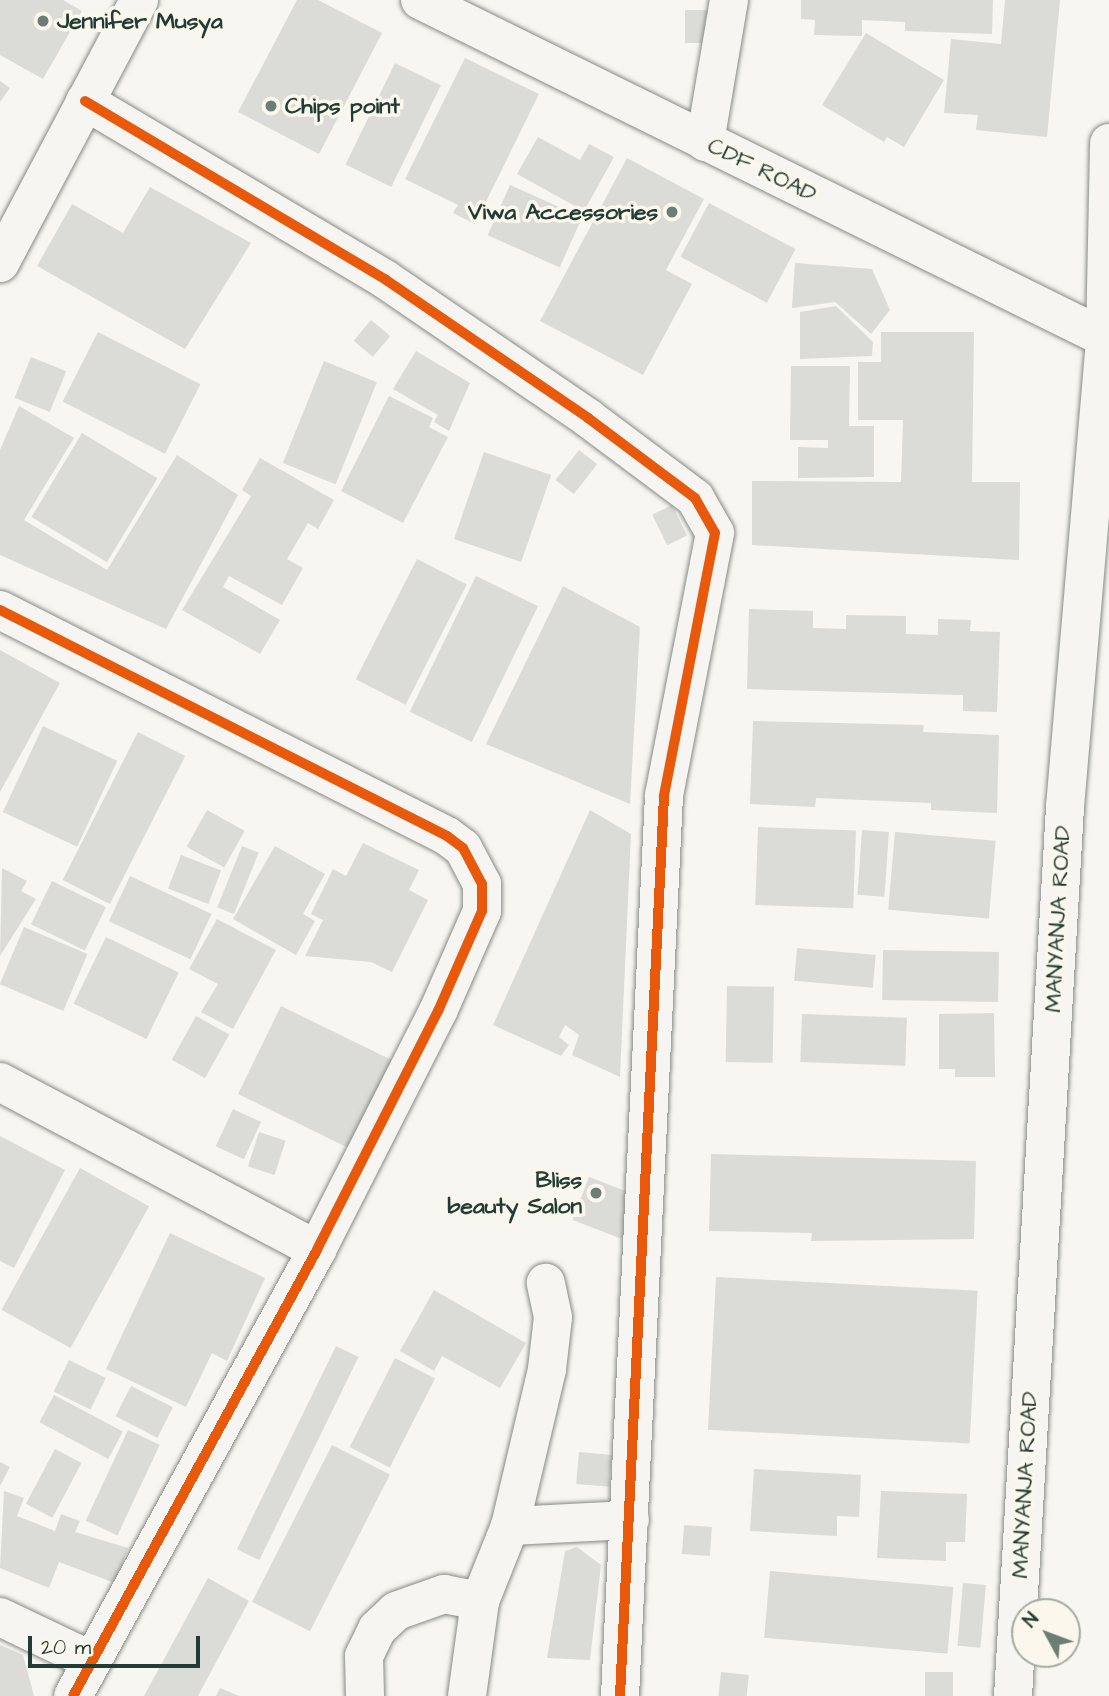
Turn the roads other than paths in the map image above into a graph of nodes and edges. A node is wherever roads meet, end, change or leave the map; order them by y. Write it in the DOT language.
graph roads {
  1 [pos="139,0"];
  2 [pos="420,0"];
  3 [pos="729,0"];
  4 [pos="85,101"];
  5 [pos="705,142"];
  6 [pos="1109,143"];
  7 [pos="0,264"];
  8 [pos="1104,338"];
  9 [pos="0,610"];
  10 [pos="0,1082"];
  11 [pos="317,1250"];
  12 [pos="546,1283"];
  13 [pos="630,1520"];
  14 [pos="510,1526"];
  15 [pos="480,1601"];
  16 [pos="0,1617"];
  17 [pos="90,1660"];
  18 [pos="73,1696"];
  19 [pos="365,1696"];
  20 [pos="467,1696"];
  21 [pos="620,1696"];
  22 [pos="1013,1696"];
  1 -- 4 [label="street"];
  2 -- 5 [label="street, CDF ROAD"];
  3 -- 5 [label="street"];
  4 -- 7 [label="street"];
  4 -- 13 [label="street"];
  5 -- 8 [label="street, CDF ROAD"];
  6 -- 8 [label="street, MANYANJA ROAD"];
  8 -- 22 [label="street, MANYANJA ROAD"];
  9 -- 11 [label="street"];
  10 -- 11 [label="street"];
  11 -- 17 [label="street"];
  12 -- 14 [label="street"];
  13 -- 14 [label="street"];
  13 -- 21 [label="street"];
  14 -- 15 [label="street"];
  15 -- 19 [label="street"];
  15 -- 20 [label="street"];
  16 -- 17 [label="street"];
  17 -- 18 [label="street"];
}
